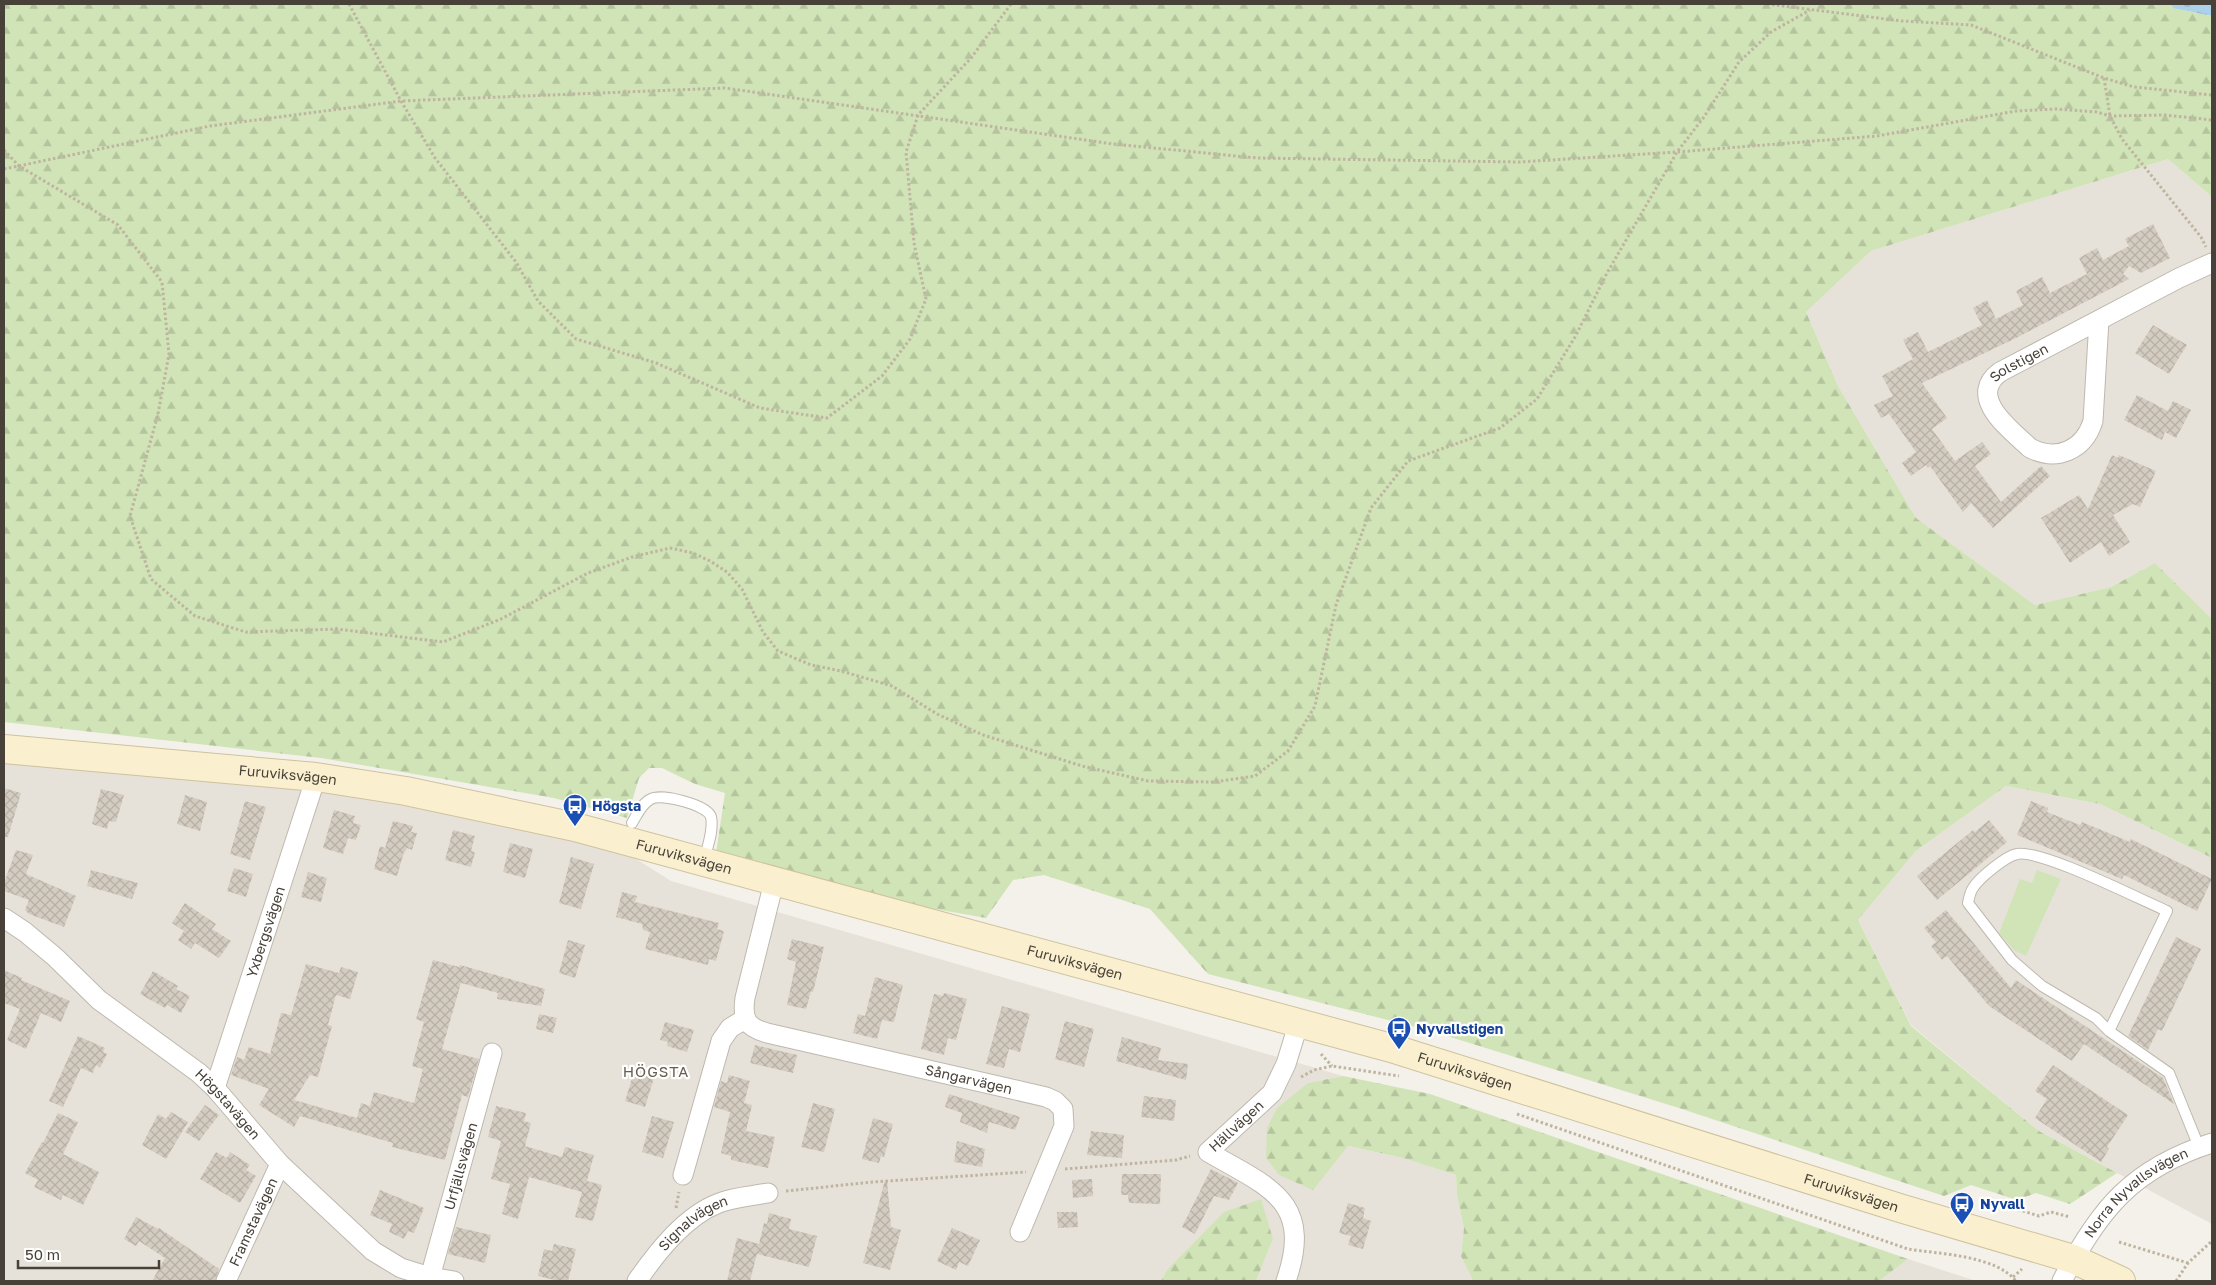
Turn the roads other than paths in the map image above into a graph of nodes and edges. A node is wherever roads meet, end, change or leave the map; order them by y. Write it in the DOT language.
graph roads {
  1 [pos="2210,258"];
  2 [pos="2099,320"];
  3 [pos="4,749"];
  4 [pos="316,777"];
  5 [pos="632,823"];
  6 [pos="704,863"];
  7 [pos="774,882"];
  8 [pos="4,918"];
  9 [pos="746,1020"];
  10 [pos="1299,1022"];
  11 [pos="2109,1031"];
  12 [pos="492,1052"];
  13 [pos="215,1088"];
  14 [pos="2206,1145"];
  15 [pos="280,1164"];
  16 [pos="683,1175"];
  17 [pos="768,1193"];
  18 [pos="1020,1232"];
  19 [pos="2067,1270"];
  20 [pos="429,1279"];
  21 [pos="226,1281"];
  22 [pos="454,1281"];
  23 [pos="637,1281"];
  24 [pos="1286,1281"];
  25 [pos="2121,1281"];
  1 -- 2 [label="street, Solstigen"];
  2 -- 2 [label="street, Solstigen"];
  3 -- 4 [label="main road, Furuviksvägen"];
  4 -- 6 [label="main road, Furuviksvägen"];
  4 -- 13 [label="street, Yxbergsvägen"];
  5 -- 6 [label="lane"];
  6 -- 7 [label="main road, Furuviksvägen"];
  7 -- 9 [label="street"];
  7 -- 10 [label="main road, Furuviksvägen"];
  8 -- 13 [label="street, Högstavägen"];
  9 -- 16 [label="street"];
  9 -- 18 [label="street, Sångarvägen"];
  10 -- 19 [label="main road, Furuviksvägen"];
  10 -- 24 [label="street, Hällvägen"];
  11 -- 11 [label="lane"];
  11 -- 14 [label="lane"];
  12 -- 20 [label="street, Urfjällsvägen"];
  13 -- 15 [label="street, Högstavägen"];
  14 -- 19 [label="street, Norra Nyvallsvägen"];
  15 -- 20 [label="street, Högstavägen"];
  15 -- 21 [label="street, Framstavägen"];
  17 -- 23 [label="street, Signalvägen"];
  19 -- 25 [label="main road, Furuviksvägen"];
  20 -- 22 [label="street, Högstavägen"];
}
